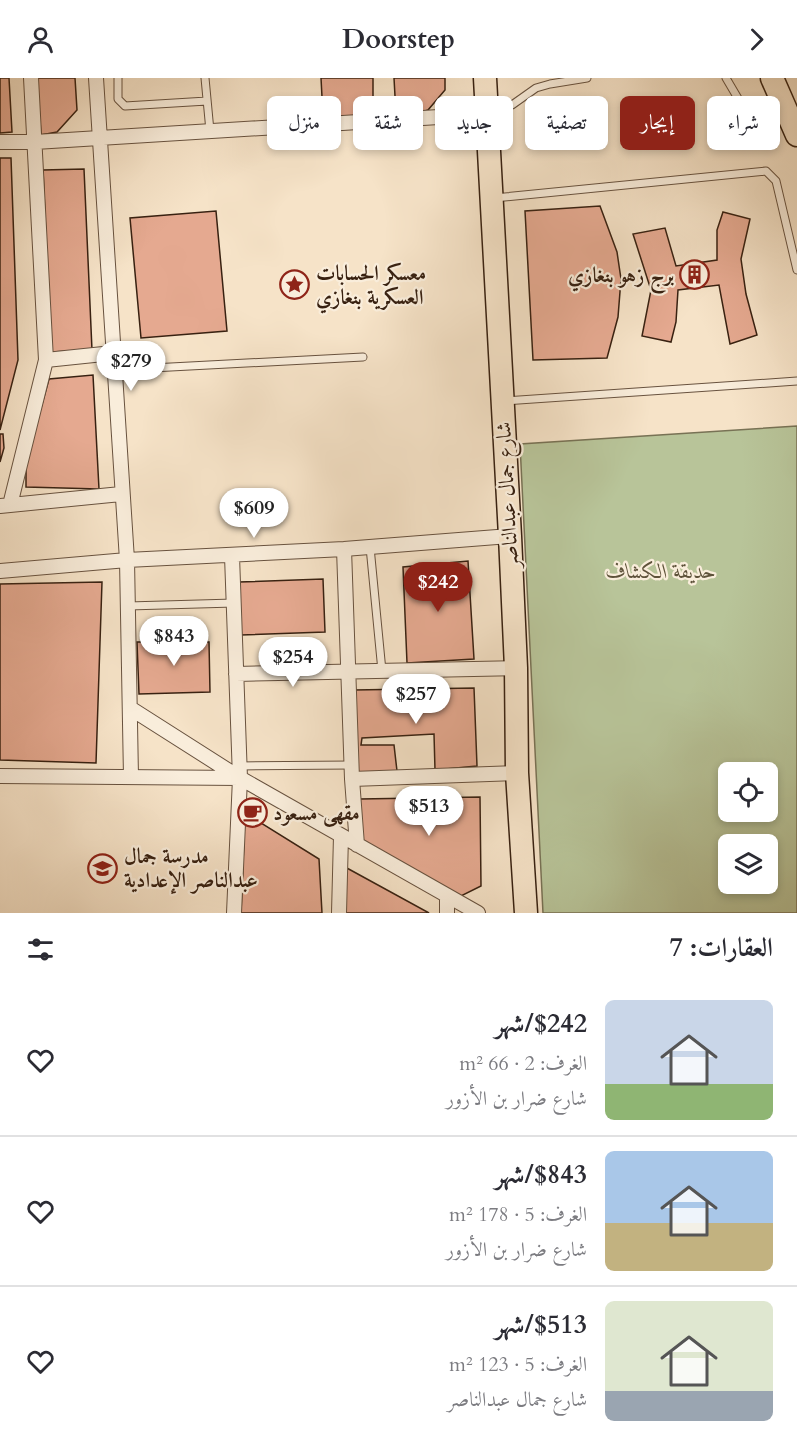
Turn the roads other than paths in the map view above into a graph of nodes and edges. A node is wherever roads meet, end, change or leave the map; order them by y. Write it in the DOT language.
graph roads {
  1 [pos="31,78"];
  2 [pos="96,78"];
  3 [pos="118,78"];
  4 [pos="205,78"];
  5 [pos="485,78"];
  6 [pos="587,78"];
  7 [pos="726,78"];
  8 [pos="772,78"];
  9 [pos="486,96"];
  10 [pos="737,96"];
  11 [pos="207,101"];
  12 [pos="513,104"];
  13 [pos="435,117"];
  14 [pos="210,131"];
  15 [pos="797,135"];
  16 [pos="99,138"];
  17 [pos="0,142"];
  18 [pos="35,142"];
  19 [pos="489,150"];
  20 [pos="492,198"];
  21 [pos="795,258"];
  22 [pos="797,270"];
  23 [pos="112,353"];
  24 [pos="363,357"];
  25 [pos="46,360"];
  26 [pos="114,370"];
  27 [pos="797,381"];
  28 [pos="502,401"];
  29 [pos="121,494"];
  30 [pos="5,505"];
  31 [pos="510,536"];
  32 [pos="370,547"];
  33 [pos="344,549"];
  34 [pos="232,556"];
  35 [pos="127,560"];
  36 [pos="0,571"];
  37 [pos="234,603"];
  38 [pos="128,606"];
  39 [pos="516,668"];
  40 [pos="382,671"];
  41 [pos="349,672"];
  42 [pos="236,674"];
  43 [pos="130,708"];
  44 [pos="239,772"];
  45 [pos="352,772"];
  46 [pos="517,773"];
  47 [pos="0,776"];
  48 [pos="131,777"];
  49 [pos="340,836"];
  50 [pos="357,845"];
  51 [pos="447,896"];
  52 [pos="234,913"];
  53 [pos="339,913"];
  54 [pos="447,913"];
  55 [pos="478,913"];
  56 [pos="526,913"];
  1 -- 18 [label="street"];
  2 -- 16 [label="street"];
  3 -- 11 [label="lane"];
  4 -- 11 [label="lane"];
  5 -- 9 [label="main road, شارع جمال عبدالناصر"];
  6 -- 12 [label="lane"];
  7 -- 10 [label="lane"];
  8 -- 15 [label="main road"];
  11 -- 14 [label="lane"];
  13 -- 14 [label="street"];
  14 -- 16 [label="street"];
  16 -- 18 [label="street"];
  16 -- 23 [label="street"];
  17 -- 18 [label="street"];
  18 -- 25 [label="street"];
  19 -- 20 [label="main road, شارع جمال عبدالناصر"];
  20 -- 21 [label="lane"];
  20 -- 28 [label="main road, شارع جمال عبدالناصر"];
  21 -- 22 [label="lane"];
  23 -- 25 [label="street"];
  23 -- 26 [label="street"];
  24 -- 26 [label="lane"];
  25 -- 30 [label="street"];
  26 -- 29 [label="street"];
  27 -- 28 [label="lane"];
  28 -- 31 [label="main road, شارع جمال عبدالناصر"];
  29 -- 30 [label="street"];
  29 -- 35 [label="street"];
  31 -- 32 [label="street"];
  31 -- 39 [label="main road, شارع جمال عبدالناصر"];
  32 -- 33 [label="street"];
  32 -- 40 [label="lane"];
  33 -- 34 [label="street"];
  33 -- 41 [label="street"];
  34 -- 35 [label="street"];
  34 -- 37 [label="street"];
  35 -- 36 [label="street"];
  35 -- 38 [label="street"];
  37 -- 38 [label="lane"];
  37 -- 42 [label="street"];
  38 -- 43 [label="street"];
  39 -- 40 [label="street"];
  39 -- 46 [label="main road, شارع جمال عبدالناصر"];
  40 -- 41 [label="street"];
  41 -- 42 [label="street"];
  41 -- 45 [label="street"];
  42 -- 44 [label="street"];
  43 -- 44 [label="street"];
  43 -- 48 [label="street"];
  44 -- 45 [label="lane"];
  44 -- 48 [label="street"];
  44 -- 49 [label="street"];
  44 -- 52 [label="street"];
  45 -- 46 [label="street"];
  45 -- 50 [label="street"];
  46 -- 56 [label="main road, شارع جمال عبدالناصر"];
  47 -- 48 [label="street"];
  49 -- 50 [label="street"];
  49 -- 53 [label="street"];
  50 -- 51 [label="street"];
  51 -- 54 [label="street"];
  51 -- 55 [label="street"];
}
